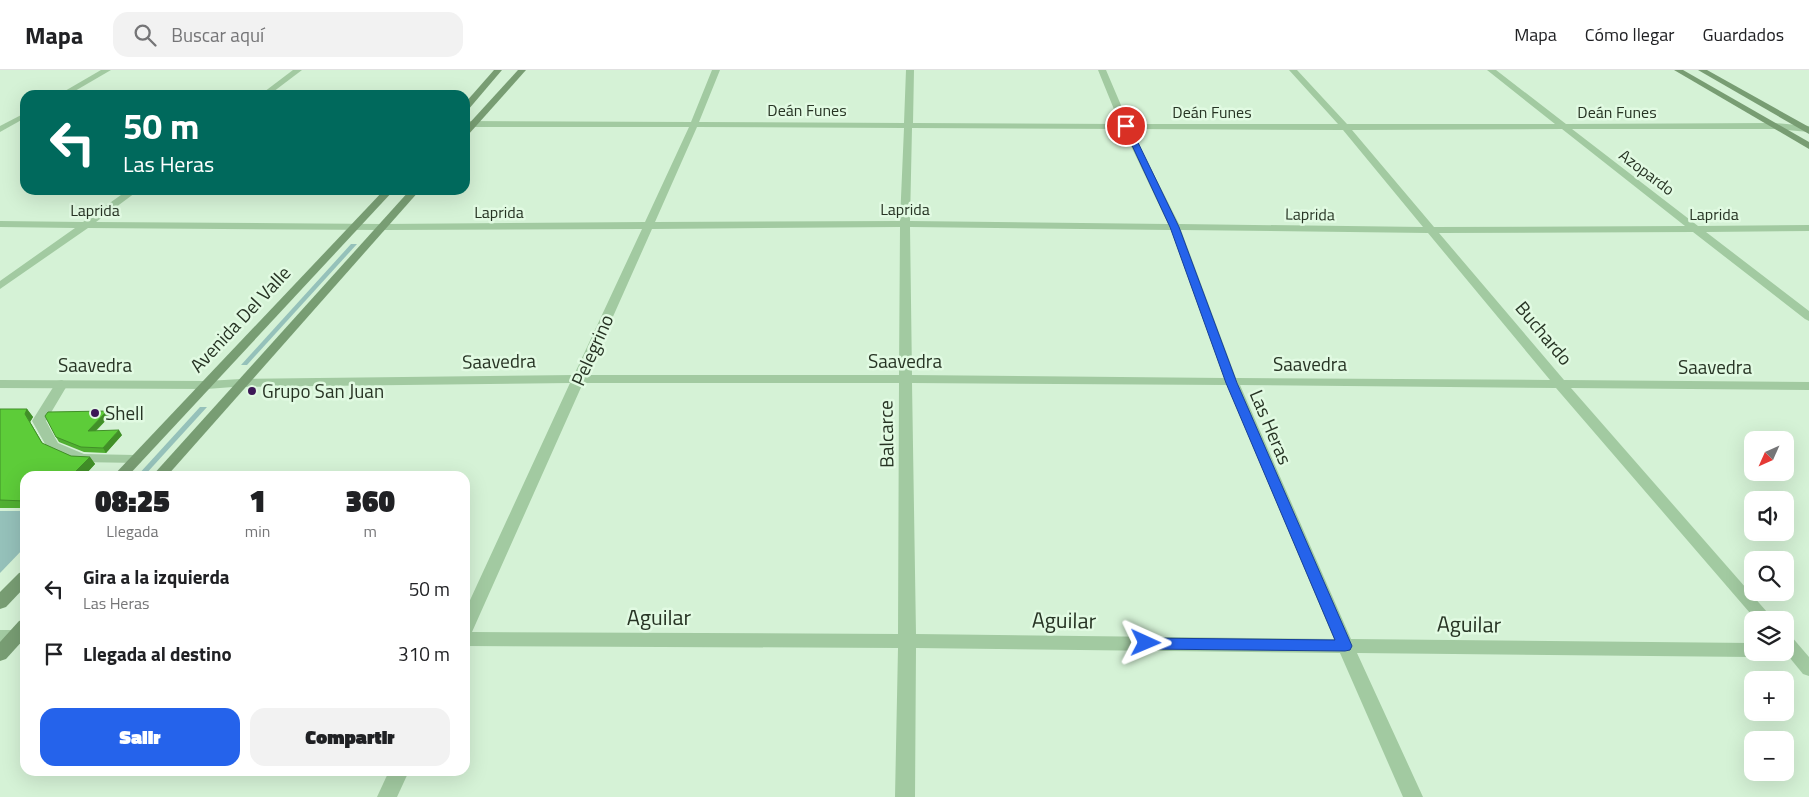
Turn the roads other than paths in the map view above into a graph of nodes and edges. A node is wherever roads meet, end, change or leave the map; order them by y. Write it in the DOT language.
graph roads {
  1 [pos="107,70"];
  2 [pos="298,70"];
  3 [pos="498,70"];
  4 [pos="522,70"];
  5 [pos="716,70"];
  6 [pos="910,70"];
  7 [pos="1102,70"];
  8 [pos="1293,70"];
  9 [pos="1491,70"];
  10 [pos="1678,70"];
  11 [pos="1702,70"];
  12 [pos="71,90"];
  13 [pos="271,90"];
  14 [pos="470,102"];
  15 [pos="20,118"];
  16 [pos="0,123"];
  17 [pos="12,123"];
  18 [pos="20,123"];
  19 [pos="470,123"];
  20 [pos="470,124"];
  21 [pos="694,125"];
  22 [pos="909,125"];
  23 [pos="1126,126"];
  24 [pos="1775,126"];
  25 [pos="1345,127"];
  26 [pos="1563,128"];
  27 [pos="0,129"];
  28 [pos="1808,130"];
  29 [pos="1809,146"];
  30 [pos="127,195"];
  31 [pos="384,195"];
  32 [pos="411,195"];
  33 [pos="0,224"];
  34 [pos="904,224"];
  35 [pos="86,225"];
  36 [pos="356,226"];
  37 [pos="648,226"];
  38 [pos="383,227"];
  39 [pos="1175,227"];
  40 [pos="1809,228"];
  41 [pos="1697,229"];
  42 [pos="1432,230"];
  43 [pos="0,286"];
  44 [pos="1809,317"];
  45 [pos="579,379"];
  46 [pos="904,379"];
  47 [pos="241,383"];
  48 [pos="1232,383"];
  49 [pos="0,384"];
  50 [pos="62,384"];
  51 [pos="1560,384"];
  52 [pos="207,385"];
  53 [pos="1809,386"];
  54 [pos="135,460"];
  55 [pos="125,471"];
  56 [pos="162,471"];
  57 [pos="20,581"];
  58 [pos="0,603"];
  59 [pos="1758,611"];
  60 [pos="470,618"];
  61 [pos="16,634"];
  62 [pos="470,639"];
  63 [pos="907,641"];
  64 [pos="1345,646"];
  65 [pos="1794,649"];
  66 [pos="1744,650"];
  67 [pos="0,654"];
  68 [pos="1809,669"];
  69 [pos="397,776"];
  70 [pos="387,797"];
  71 [pos="905,797"];
  72 [pos="1413,797"];
  1 -- 12 [label="street"];
  2 -- 13 [label="street"];
  3 -- 14 [label="main road"];
  4 -- 19 [label="main road"];
  5 -- 21 [label="street, Pelegrino"];
  6 -- 22 [label="street, Balcarce"];
  7 -- 23 [label="street, Las Heras"];
  8 -- 25 [label="street, Buchardo"];
  9 -- 26 [label="street, Azopardo"];
  10 -- 24 [label="main road"];
  11 -- 28 [label="main road"];
  15 -- 17 [label="street"];
  16 -- 17 [label="street"];
  17 -- 18 [label="street"];
  17 -- 27 [label="street"];
  20 -- 21 [label="street, Deán Funes"];
  21 -- 22 [label="street, Deán Funes"];
  21 -- 37 [label="street, Pelegrino"];
  22 -- 23 [label="street, Deán Funes"];
  22 -- 34 [label="street, Balcarce"];
  23 -- 25 [label="street, Deán Funes"];
  23 -- 39 [label="street, Las Heras"];
  24 -- 26 [label="street, Deán Funes"];
  24 -- 28 [label="street, Deán Funes"];
  24 -- 29 [label="main road"];
  25 -- 26 [label="street, Deán Funes"];
  25 -- 42 [label="street, Buchardo"];
  26 -- 41 [label="street, Azopardo"];
  30 -- 35 [label="street"];
  31 -- 36 [label="main road, Avenida Del Valle"];
  32 -- 38 [label="main road"];
  33 -- 35 [label="street, Laprida"];
  34 -- 37 [label="street, Laprida"];
  34 -- 39 [label="street, Laprida"];
  34 -- 46 [label="street, Balcarce"];
  35 -- 36 [label="street, Laprida"];
  35 -- 43 [label="street"];
  36 -- 38 [label="street, Laprida"];
  36 -- 52 [label="main road, Avenida Del Valle"];
  37 -- 38 [label="street, Laprida"];
  37 -- 45 [label="street, Pelegrino"];
  38 -- 47 [label="main road"];
  39 -- 42 [label="street, Laprida"];
  39 -- 48 [label="street, Las Heras"];
  40 -- 41 [label="street, Laprida"];
  41 -- 42 [label="street, Laprida"];
  41 -- 44 [label="street, Azopardo"];
  42 -- 51 [label="street, Buchardo"];
  45 -- 46 [label="street, Saavedra"];
  45 -- 47 [label="street, Saavedra"];
  45 -- 60 [label="street, Pelegrino"];
  46 -- 48 [label="street, Saavedra"];
  46 -- 63 [label="street, Balcarce"];
  47 -- 52 [label="street, Saavedra"];
  47 -- 56 [label="main road"];
  48 -- 51 [label="street, Saavedra"];
  48 -- 64 [label="street, Las Heras"];
  49 -- 50 [label="street, Saavedra"];
  50 -- 52 [label="street, Saavedra"];
  50 -- 54 [label="street"];
  51 -- 53 [label="street, Saavedra"];
  51 -- 59 [label="street, Buchardo"];
  52 -- 54 [label="main road, Avenida Del Valle"];
  54 -- 55 [label="main road, Avenida Del Valle"];
  57 -- 58 [label="main road"];
  61 -- 67 [label="main road"];
  62 -- 63 [label="street, Aguilar"];
  63 -- 64 [label="street, Aguilar"];
  63 -- 71 [label="street, Balcarce"];
  64 -- 66 [label="street, Aguilar"];
  64 -- 72 [label="street, Las Heras"];
  65 -- 68 [label="street"];
  69 -- 70 [label="street"];
}
